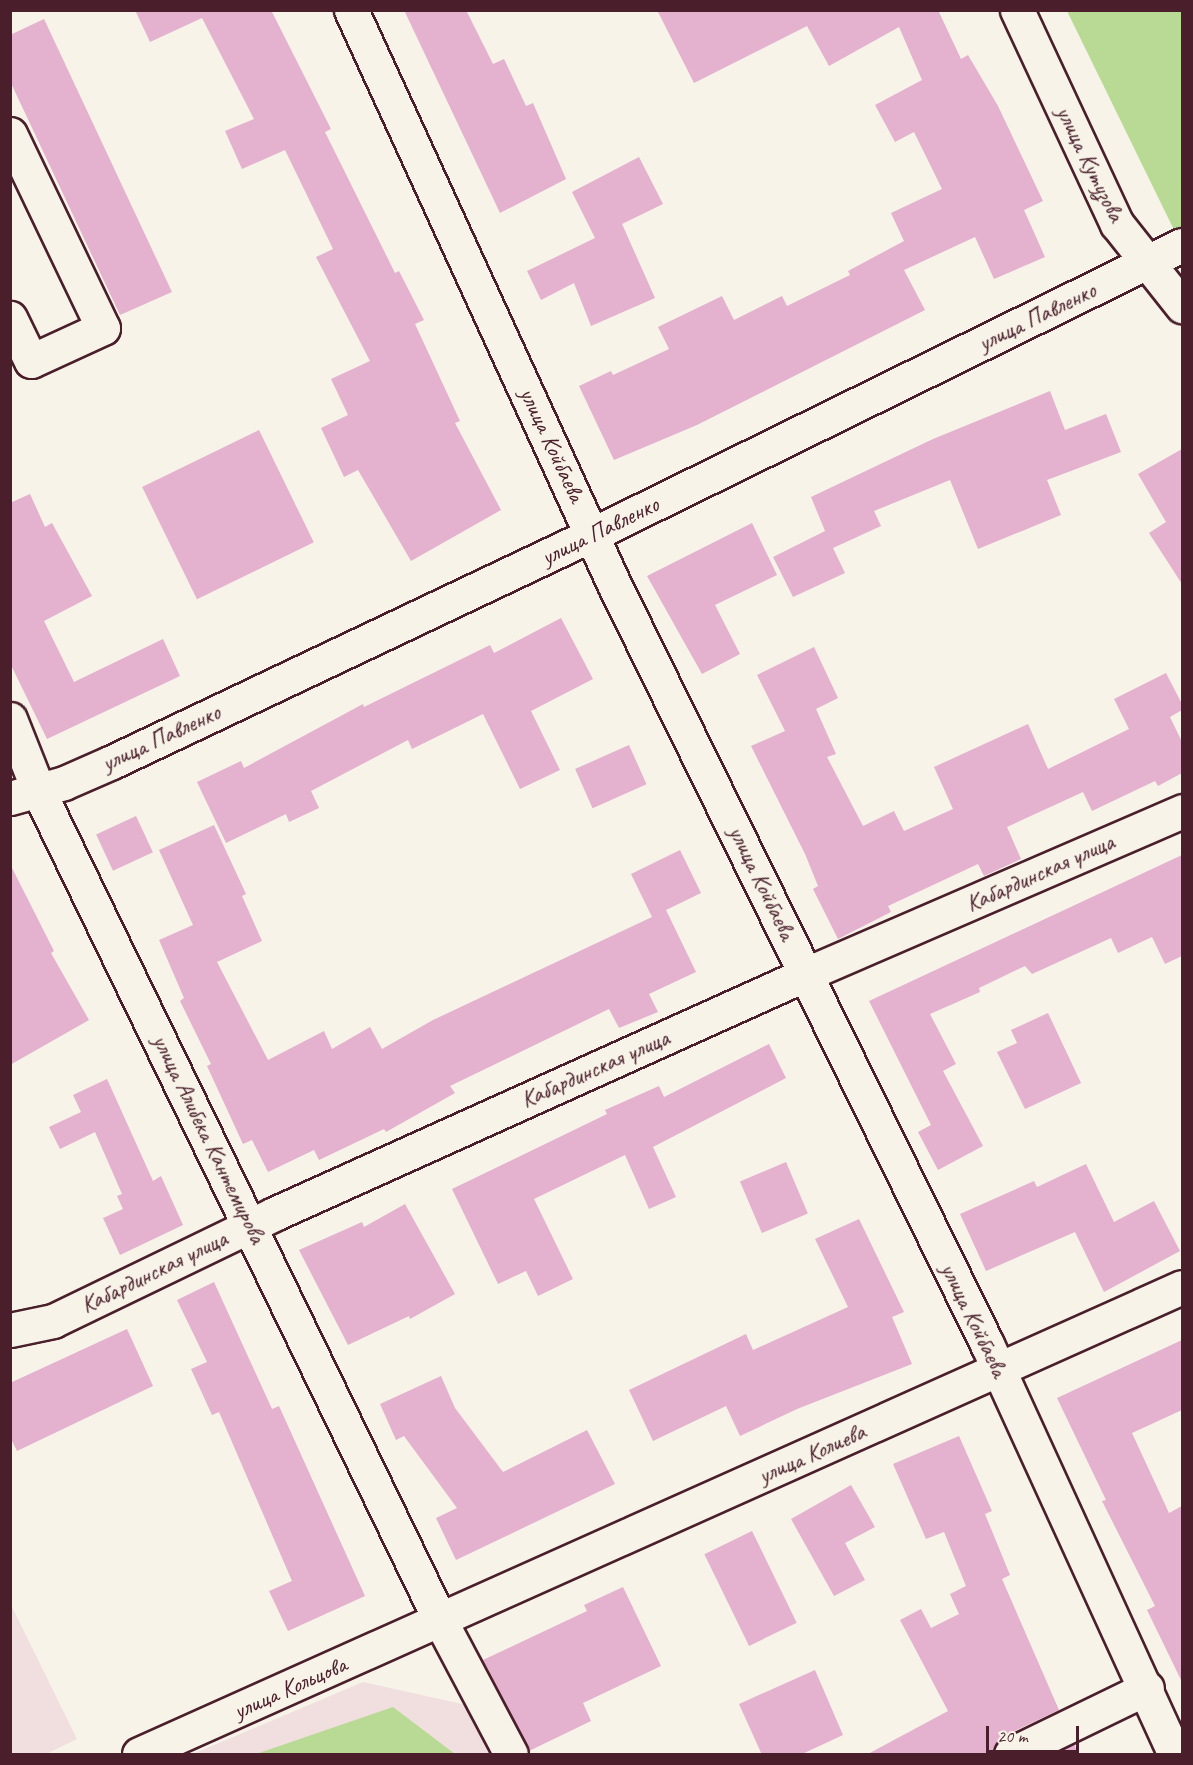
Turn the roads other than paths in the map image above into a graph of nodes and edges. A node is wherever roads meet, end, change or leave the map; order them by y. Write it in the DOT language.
graph roads {
  1 [pos="351,10"];
  2 [pos="1017,10"];
  3 [pos="10,134"];
  4 [pos="1182,245"];
  5 [pos="1147,262"];
  6 [pos="1182,306"];
  7 [pos="10,318"];
  8 [pos="593,534"];
  9 [pos="10,719"];
  10 [pos="25,795"];
  11 [pos="1182,811"];
  12 [pos="806,974"];
  13 [pos="250,1225"];
  14 [pos="1182,1287"];
  15 [pos="10,1330"];
  16 [pos="999,1371"];
  17 [pos="441,1622"];
  18 [pos="1147,1688"];
  19 [pos="139,1755"];
  20 [pos="511,1755"];
  21 [pos="1011,1755"];
  22 [pos="1175,1755"];
  1 -- 8 [label="street, улица Койбаева"];
  2 -- 5 [label="street, улица Кутузова"];
  3 -- 7 [label="street"];
  4 -- 5 [label="street, улица Павленко"];
  5 -- 6 [label="street, улица Кутузова"];
  5 -- 8 [label="street, улица Павленко"];
  8 -- 10 [label="street, улица Павленко"];
  8 -- 12 [label="street, улица Койбаева"];
  9 -- 10 [label="street, улица Алибека Кантемирова"];
  10 -- 13 [label="street, улица Алибека Кантемирова"];
  11 -- 12 [label="street, Кабардинская улица"];
  12 -- 13 [label="street, Кабардинская улица"];
  12 -- 16 [label="street, улица Койбаева"];
  13 -- 15 [label="street, Кабардинская улица"];
  13 -- 17 [label="street, улица Алибека Кантемирова"];
  14 -- 16 [label="street, улица Колиева"];
  16 -- 17 [label="street, улица Колиева"];
  16 -- 18 [label="street, улица Койбаева"];
  17 -- 19 [label="street, улица Кольцова"];
  17 -- 20 [label="street, улица Алибека Кантемирова"];
  18 -- 21 [label="street"];
  18 -- 22 [label="street, улица Койбаева"];
}
